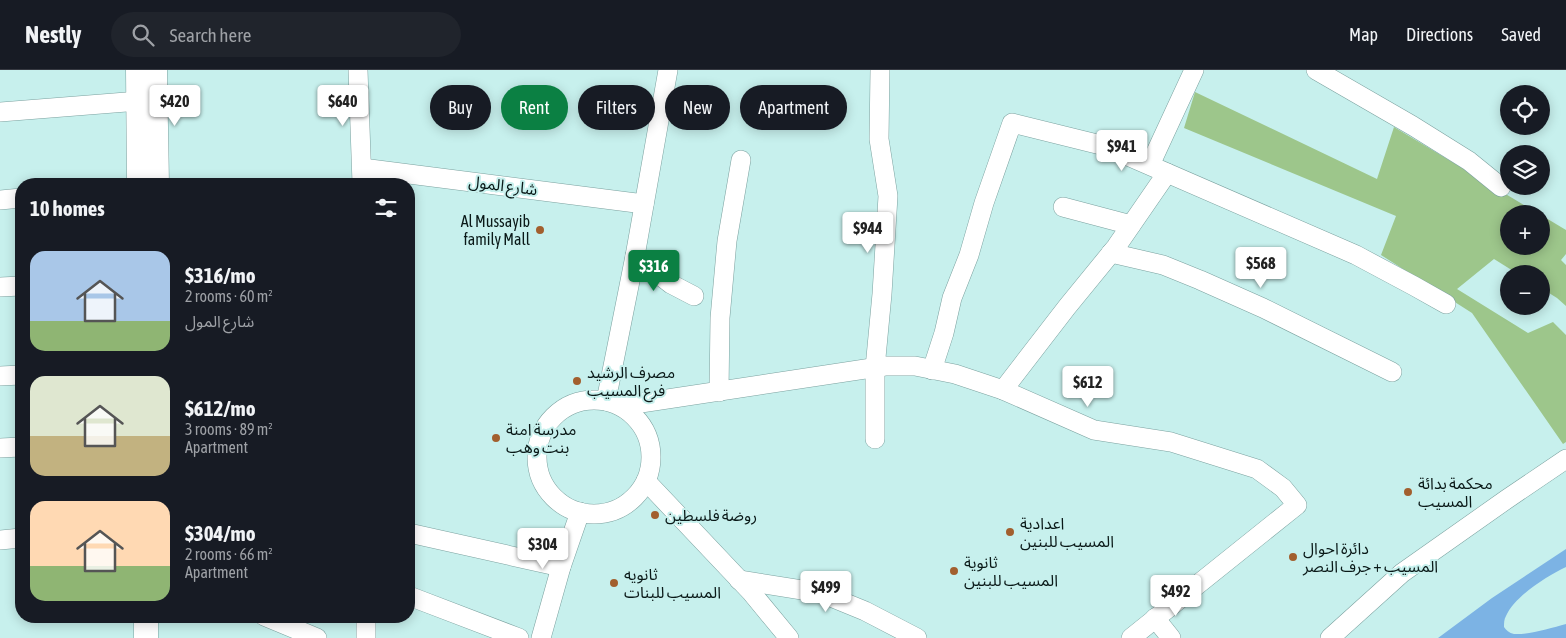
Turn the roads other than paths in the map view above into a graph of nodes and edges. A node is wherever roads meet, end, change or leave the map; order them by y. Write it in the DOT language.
graph roads {
  1 [pos="138,70"];
  2 [pos="155,70"];
  3 [pos="358,70"];
  4 [pos="668,70"];
  5 [pos="880,70"];
  6 [pos="1316,70"];
  7 [pos="1191,71"];
  8 [pos="138,101"];
  9 [pos="0,112"];
  10 [pos="741,160"];
  11 [pos="1150,165"];
  12 [pos="1167,173"];
  13 [pos="362,176"];
  14 [pos="140,178"];
  15 [pos="157,178"];
  16 [pos="382,178"];
  17 [pos="415,181"];
  18 [pos="1500,186"];
  19 [pos="15,199"];
  20 [pos="0,200"];
  21 [pos="644,204"];
  22 [pos="1063,207"];
  23 [pos="1131,225"];
  24 [pos="1111,253"];
  25 [pos="635,256"];
  26 [pos="15,286"];
  27 [pos="0,287"];
  28 [pos="694,296"];
  29 [pos="1446,304"];
  30 [pos="875,368"];
  31 [pos="932,370"];
  32 [pos="1392,372"];
  33 [pos="15,375"];
  34 [pos="0,376"];
  35 [pos="1004,390"];
  36 [pos="719,392"];
  37 [pos="613,404"];
  38 [pos="874,439"];
  39 [pos="15,447"];
  40 [pos="0,448"];
  41 [pos="1566,459"];
  42 [pos="646,481"];
  43 [pos="580,512"];
  44 [pos="415,534"];
  45 [pos="15,539"];
  46 [pos="0,540"];
  47 [pos="561,567"];
  48 [pos="739,580"];
  49 [pos="415,598"];
  50 [pos="1155,618"];
  51 [pos="146,623"];
  52 [pos="163,623"];
  53 [pos="276,623"];
  54 [pos="366,623"];
  55 [pos="292,633"];
  56 [pos="146,638"];
  57 [pos="162,638"];
  58 [pos="317,638"];
  59 [pos="366,638"];
  60 [pos="519,638"];
  61 [pos="541,638"];
  62 [pos="789,638"];
  63 [pos="917,638"];
  64 [pos="1131,638"];
  65 [pos="1171,638"];
  66 [pos="1330,638"];
  1 -- 8 [label="main road"];
  2 -- 15 [label="main road"];
  3 -- 13 [label="street"];
  4 -- 21 [label="street"];
  5 -- 30 [label="street"];
  6 -- 18 [label="street"];
  7 -- 11 [label="street"];
  8 -- 9 [label="street"];
  8 -- 14 [label="main road"];
  10 -- 36 [label="street"];
  11 -- 12 [label="street"];
  11 -- 31 [label="street"];
  12 -- 23 [label="street"];
  12 -- 29 [label="street"];
  13 -- 16 [label="street, شارع المول"];
  17 -- 21 [label="street, شارع المول"];
  19 -- 20 [label="street"];
  21 -- 25 [label="street"];
  22 -- 23 [label="street"];
  23 -- 24 [label="street"];
  24 -- 32 [label="street"];
  24 -- 35 [label="street"];
  25 -- 28 [label="street"];
  25 -- 37 [label="street"];
  26 -- 27 [label="street"];
  30 -- 31 [label="street"];
  30 -- 36 [label="street"];
  30 -- 38 [label="street"];
  31 -- 35 [label="street"];
  33 -- 34 [label="street"];
  35 -- 50 [label="street"];
  36 -- 37 [label="street"];
  37 -- 42 [label="street"];
  37 -- 43 [label="street"];
  39 -- 40 [label="street"];
  41 -- 66 [label="street"];
  42 -- 43 [label="street"];
  42 -- 48 [label="street"];
  43 -- 47 [label="street"];
  44 -- 47 [label="street"];
  45 -- 46 [label="street"];
  47 -- 61 [label="street"];
  48 -- 62 [label="street"];
  48 -- 63 [label="street"];
  49 -- 60 [label="street"];
  50 -- 64 [label="street"];
  50 -- 65 [label="street"];
  51 -- 56 [label="main road"];
  52 -- 57 [label="main road"];
  53 -- 55 [label="street"];
  54 -- 59 [label="street"];
  55 -- 58 [label="street"];
}
